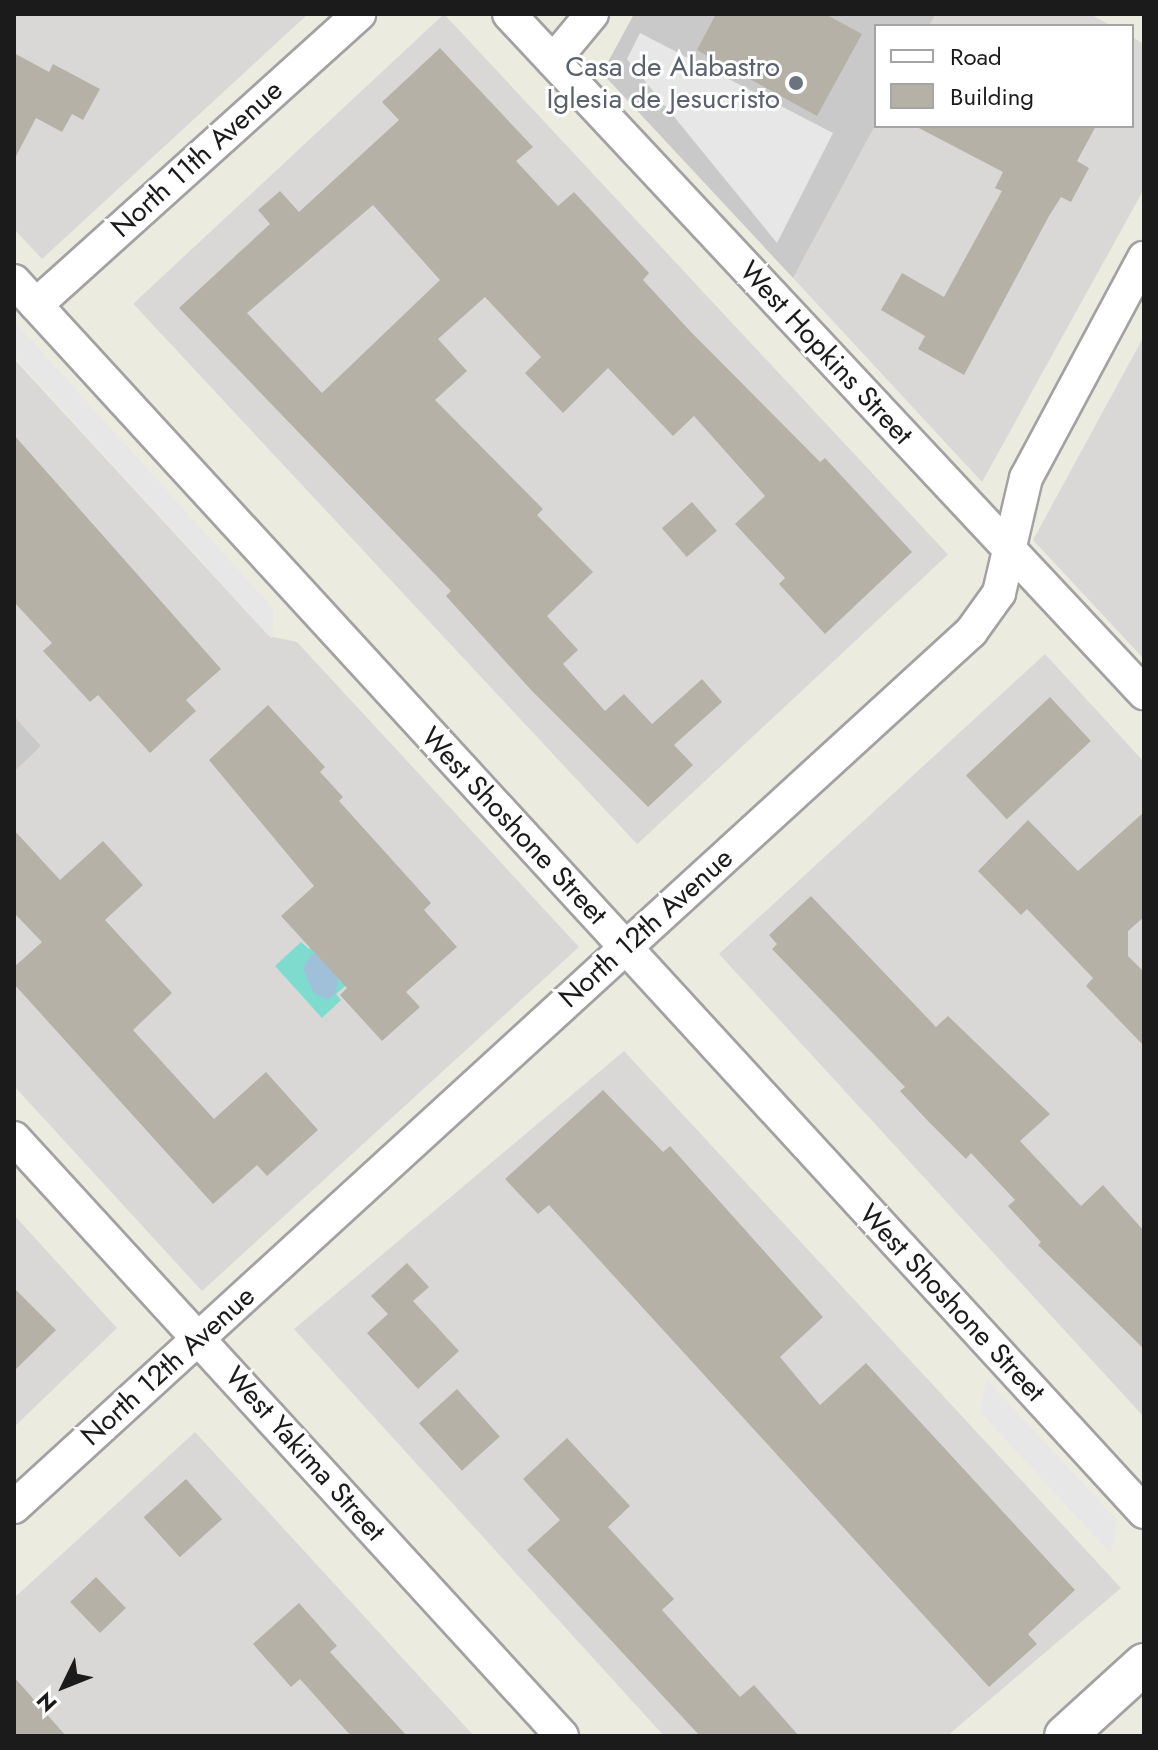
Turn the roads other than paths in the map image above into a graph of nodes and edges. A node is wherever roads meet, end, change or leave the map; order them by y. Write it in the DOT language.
graph roads {
  1 [pos="359,14"];
  2 [pos="509,14"];
  3 [pos="592,14"];
  4 [pos="553,61"];
  5 [pos="1144,258"];
  6 [pos="14,281"];
  7 [pos="36,305"];
  8 [pos="1012,551"];
  9 [pos="1144,693"];
  10 [pos="625,947"];
  11 [pos="14,1138"];
  12 [pos="199,1337"];
  13 [pos="14,1507"];
  14 [pos="1144,1512"];
  15 [pos="1144,1664"];
  16 [pos="562,1736"];
  17 [pos="1065,1736"];
  1 -- 7 [label="street, North 11th Avenue"];
  2 -- 4 [label="street, West Hopkins Street"];
  3 -- 4 [label="street"];
  4 -- 8 [label="street, West Hopkins Street"];
  5 -- 8 [label="street, North 12th Avenue"];
  6 -- 7 [label="street, West Shoshone Street"];
  7 -- 10 [label="street, West Shoshone Street"];
  8 -- 9 [label="street, West Hopkins Street"];
  8 -- 10 [label="street, North 12th Avenue"];
  10 -- 12 [label="street, North 12th Avenue"];
  10 -- 14 [label="street, West Shoshone Street"];
  11 -- 12 [label="street, West Yakima Street"];
  12 -- 13 [label="street, North 12th Avenue"];
  12 -- 16 [label="street, West Yakima Street"];
  15 -- 17 [label="street"];
}
